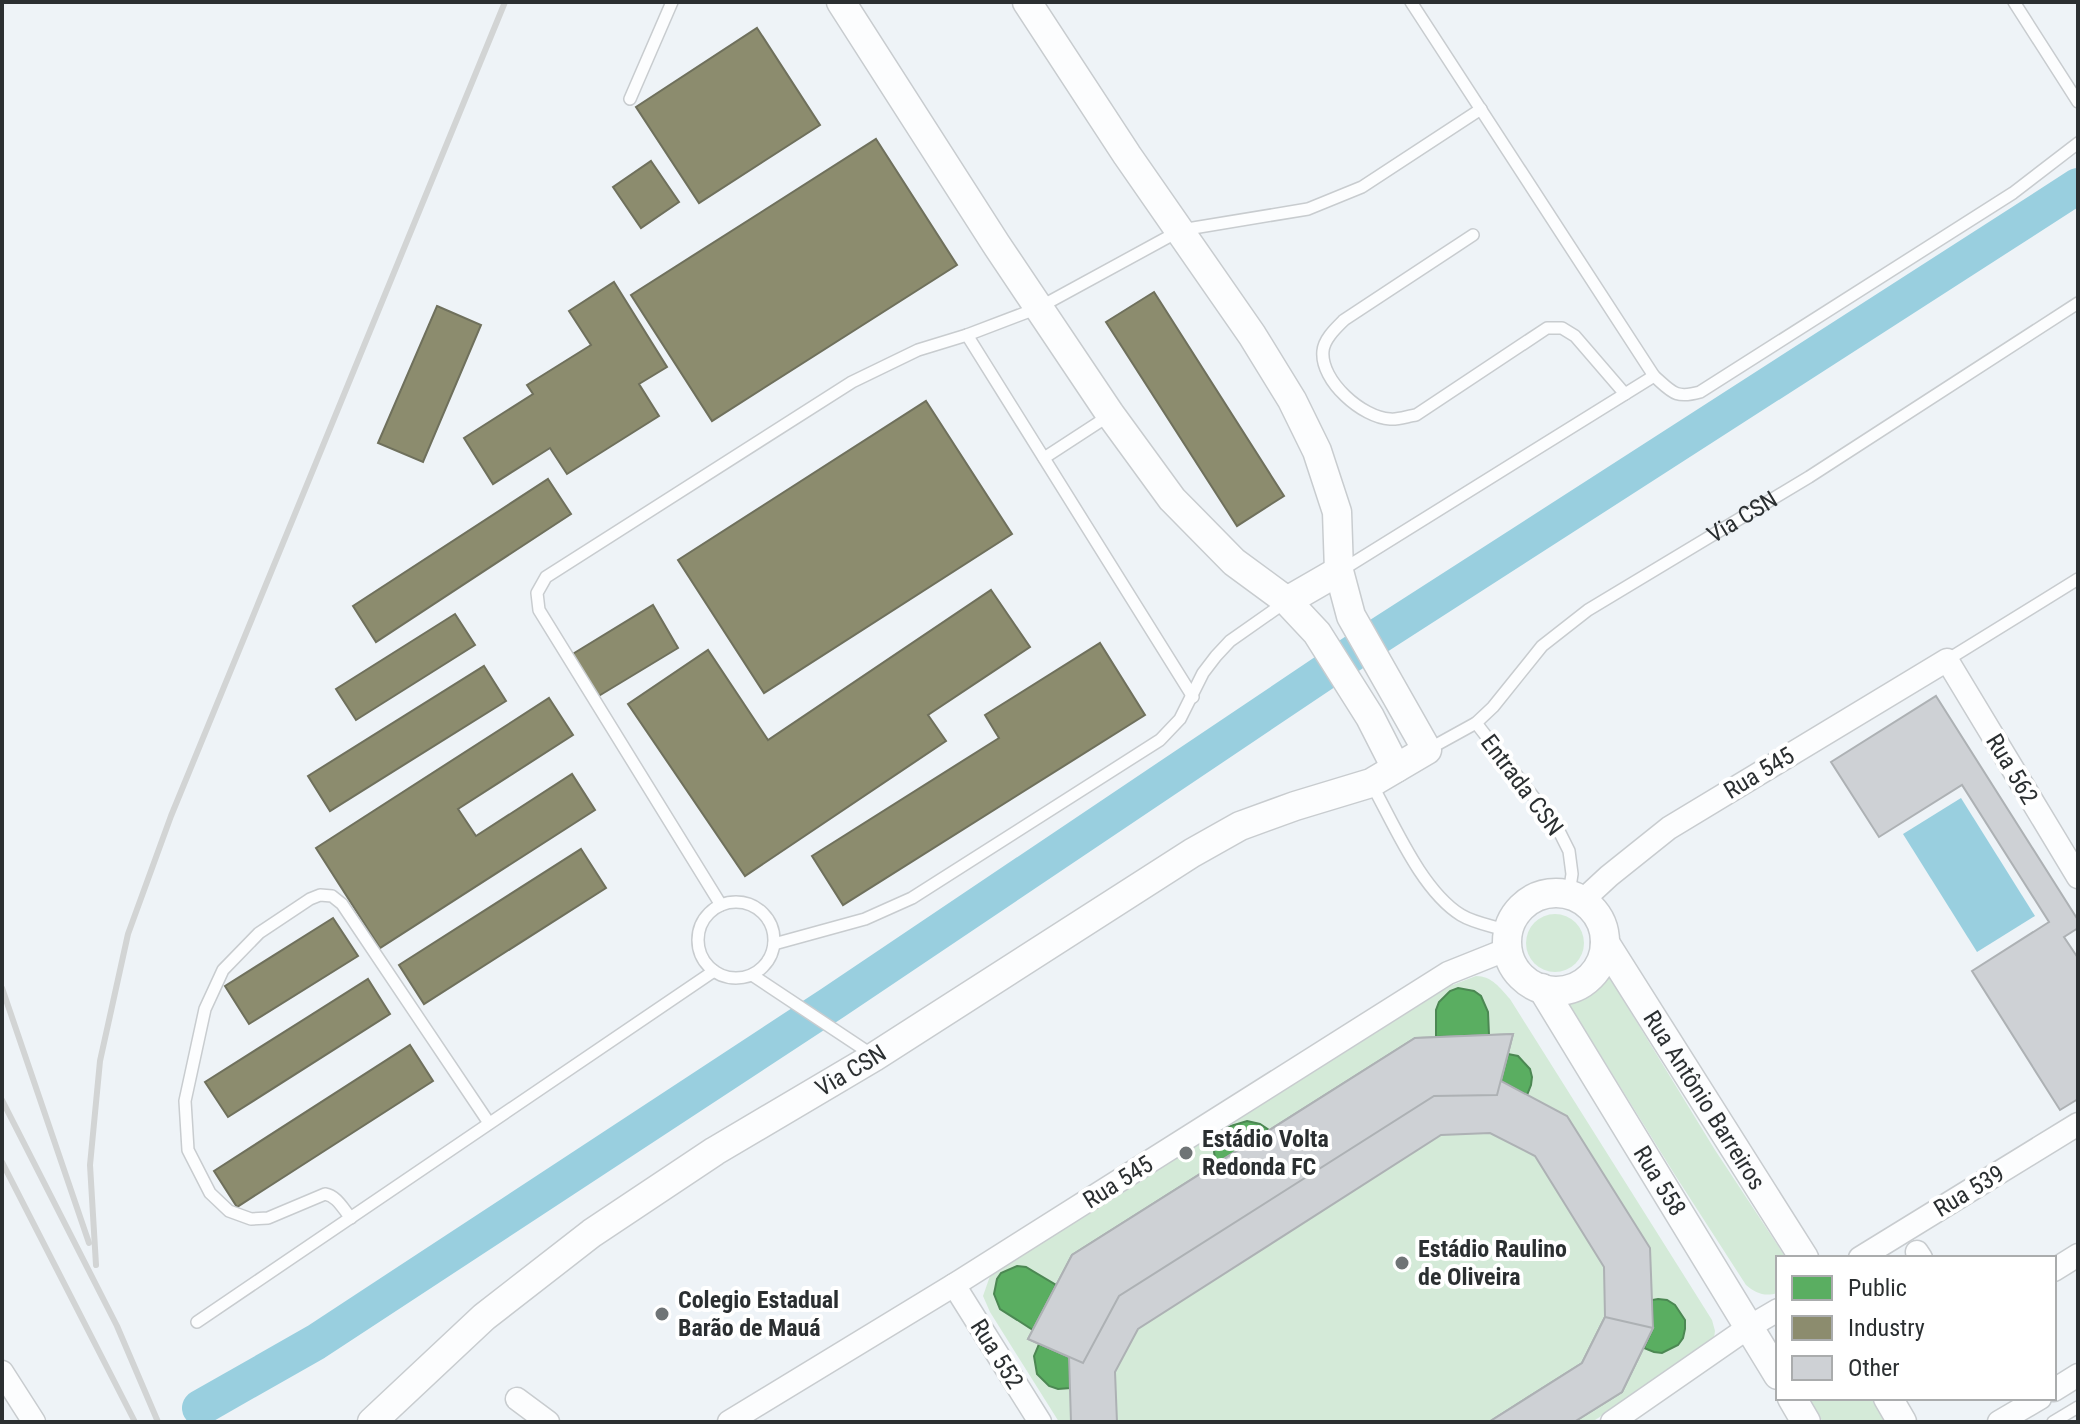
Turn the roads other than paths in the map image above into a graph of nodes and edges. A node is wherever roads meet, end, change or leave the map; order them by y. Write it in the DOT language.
graph roads {
  1 [pos="672,2"];
  2 [pos="841,2"];
  3 [pos="1027,2"];
  4 [pos="1411,2"];
  5 [pos="2014,2"];
  6 [pos="630,99"];
  7 [pos="2078,102"];
  8 [pos="1481,109"];
  9 [pos="2078,143"];
  10 [pos="1181,230"];
  11 [pos="1473,235"];
  12 [pos="2078,303"];
  13 [pos="1038,308"];
  14 [pos="967,335"];
  15 [pos="1654,376"];
  16 [pos="1625,394"];
  17 [pos="1110,414"];
  18 [pos="1044,458"];
  19 [pos="1339,571"];
  20 [pos="2078,579"];
  21 [pos="1287,601"];
  22 [pos="1947,660"];
  23 [pos="1193,697"];
  24 [pos="1476,723"];
  25 [pos="1427,750"];
  26 [pos="1396,768"];
  27 [pos="1371,783"];
  28 [pos="2076,869"];
  29 [pos="1576,898"];
  30 [pos="721,905"];
  31 [pos="1508,940"];
  32 [pos="1605,943"];
  33 [pos="774,944"];
  34 [pos="714,971"];
  35 [pos="752,975"];
  36 [pos="1542,988"];
  37 [pos="864,1049"];
  38 [pos="489,1123"];
  39 [pos="2078,1124"];
  40 [pos="351,1218"];
  41 [pos="2078,1255"];
  42 [pos="1803,1256"];
  43 [pos="1863,1256"];
  44 [pos="2056,1269"];
  45 [pos="954,1285"];
  46 [pos="1776,1312"];
  47 [pos="197,1322"];
  48 [pos="1749,1327"];
  49 [pos="2,1372"];
  50 [pos="1776,1372"];
  51 [pos="2078,1375"];
  52 [pos="2056,1389"];
  53 [pos="517,1399"];
  54 [pos="1793,1400"];
  55 [pos="1889,1400"];
  56 [pos="2037,1400"];
  57 [pos="2078,1407"];
  58 [pos="34,1422"];
  59 [pos="372,1422"];
  60 [pos="548,1422"];
  61 [pos="730,1422"];
  62 [pos="1040,1422"];
  63 [pos="1612,1422"];
  64 [pos="1806,1422"];
  65 [pos="1902,1422"];
  66 [pos="1999,1422"];
  67 [pos="2053,1422"];
  1 -- 6 [label="lane"];
  2 -- 13 [label="street"];
  3 -- 10 [label="street"];
  4 -- 8 [label="lane"];
  5 -- 7 [label="lane"];
  8 -- 10 [label="lane"];
  8 -- 15 [label="lane"];
  9 -- 15 [label="lane"];
  10 -- 13 [label="lane"];
  10 -- 19 [label="street"];
  11 -- 16 [label="lane"];
  12 -- 24 [label="lane, Via CSN"];
  13 -- 14 [label="lane"];
  13 -- 17 [label="street"];
  14 -- 18 [label="lane"];
  14 -- 30 [label="lane"];
  15 -- 16 [label="lane"];
  16 -- 19 [label="lane"];
  17 -- 18 [label="lane"];
  17 -- 21 [label="street"];
  18 -- 23 [label="lane"];
  19 -- 21 [label="street"];
  19 -- 25 [label="street"];
  20 -- 22 [label="lane"];
  21 -- 23 [label="lane"];
  21 -- 26 [label="street"];
  22 -- 28 [label="street, Rua 562"];
  22 -- 29 [label="street, Rua 545"];
  23 -- 33 [label="lane"];
  24 -- 25 [label="lane, Via CSN"];
  24 -- 29 [label="lane, Entrada CSN"];
  25 -- 26 [label="street, Via CSN"];
  26 -- 27 [label="street, Via CSN"];
  27 -- 31 [label="lane"];
  27 -- 37 [label="street, Via CSN"];
  29 -- 31 [label="street"];
  29 -- 32 [label="street"];
  30 -- 33 [label="lane"];
  30 -- 34 [label="lane"];
  31 -- 36 [label="street"];
  31 -- 45 [label="street, Rua 545"];
  32 -- 36 [label="street"];
  32 -- 42 [label="street, Rua Antônio Barreiros"];
  33 -- 35 [label="lane"];
  34 -- 35 [label="lane"];
  34 -- 38 [label="lane"];
  35 -- 37 [label="lane"];
  36 -- 48 [label="street, Rua 558"];
  37 -- 59 [label="street, Via CSN"];
  38 -- 40 [label="lane"];
  38 -- 40 [label="lane"];
  39 -- 43 [label="street, Rua 539"];
  40 -- 47 [label="lane"];
  41 -- 44 [label="street"];
  45 -- 61 [label="street, Rua 545"];
  45 -- 62 [label="street, Rua 552"];
  46 -- 48 [label="street"];
  48 -- 50 [label="street, Rua 558"];
  48 -- 63 [label="street"];
  49 -- 58 [label="street"];
  51 -- 52 [label="street"];
  53 -- 60 [label="street"];
  54 -- 64 [label="street"];
  55 -- 65 [label="street"];
  56 -- 66 [label="street"];
  57 -- 67 [label="lane"];
}
